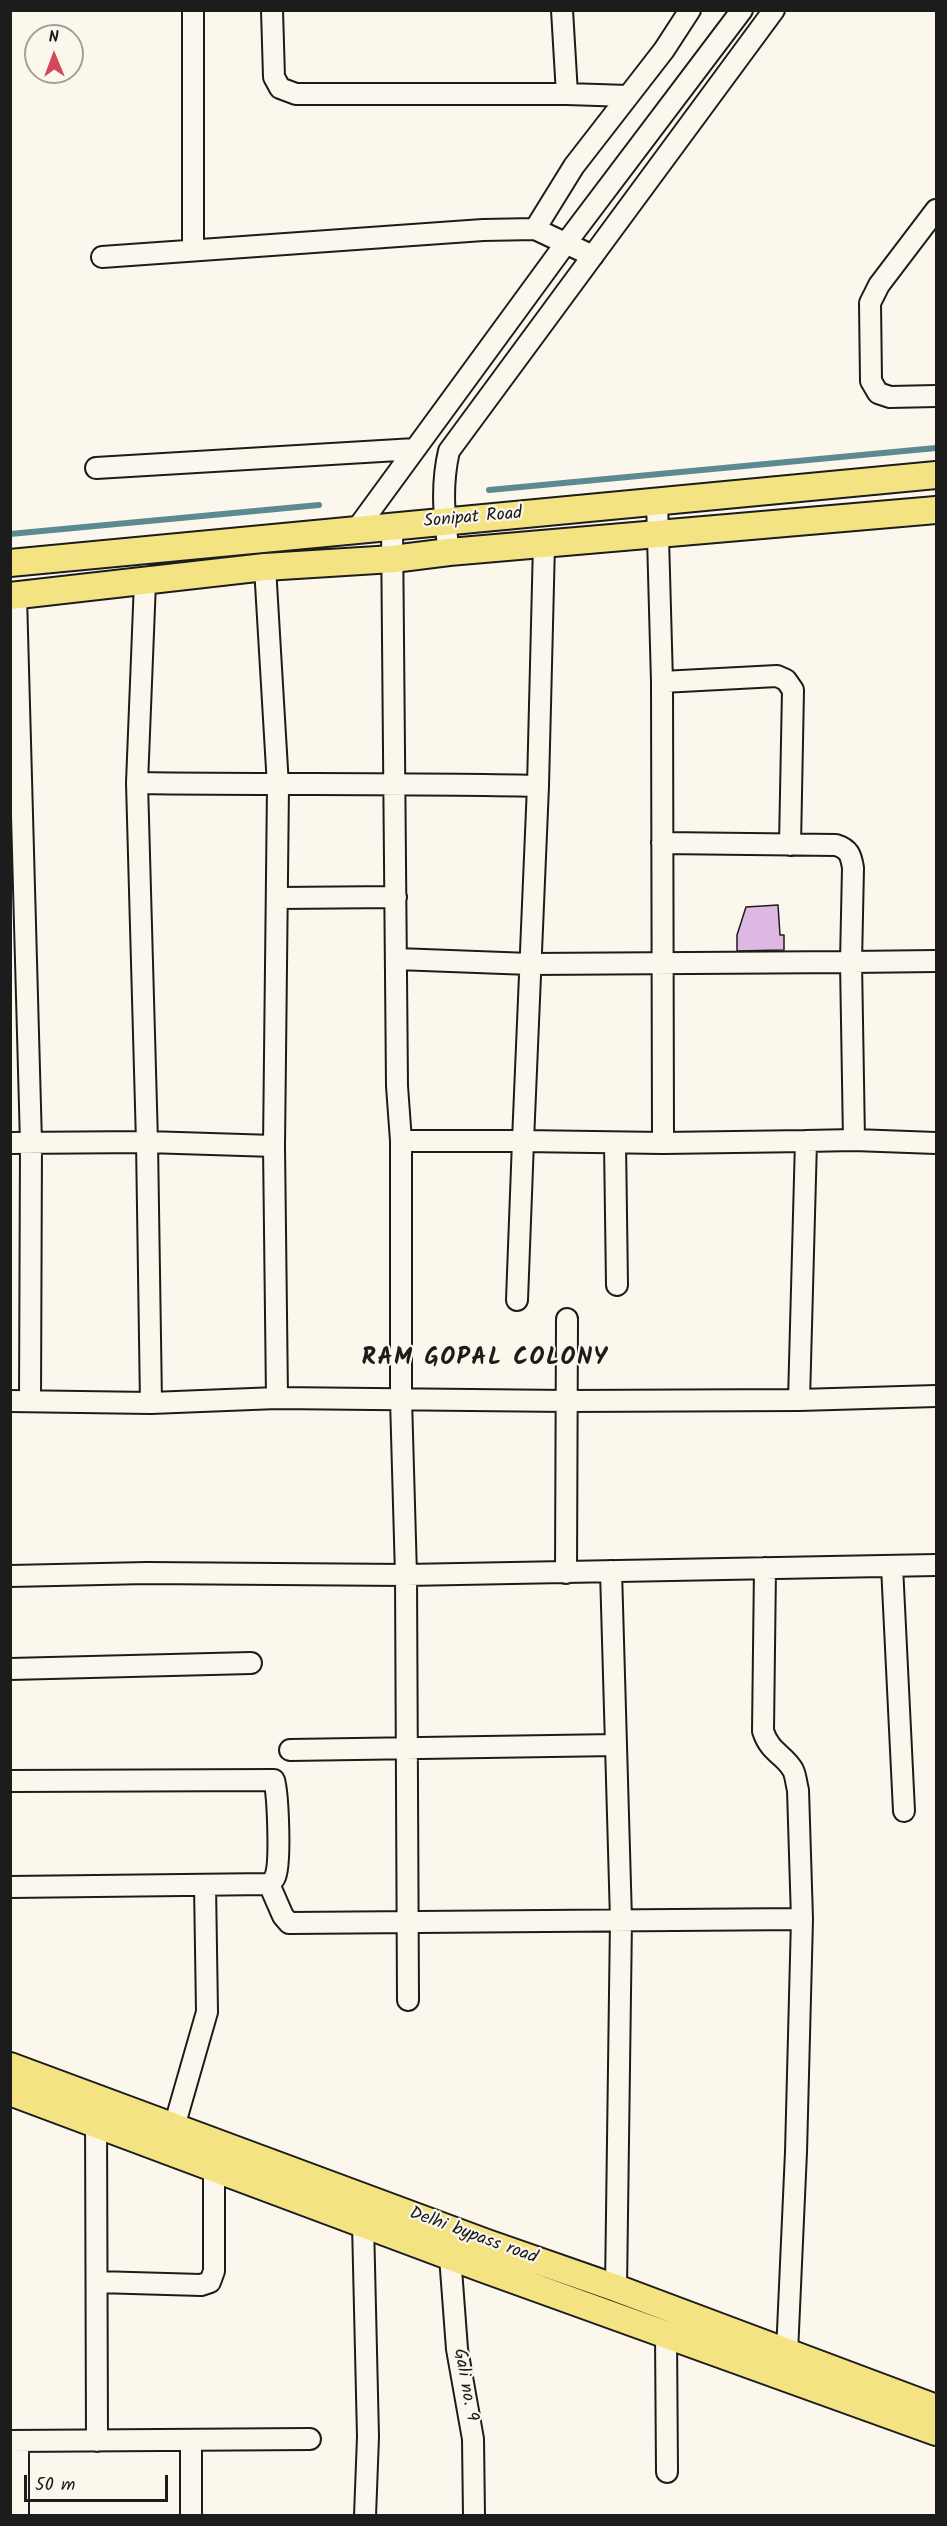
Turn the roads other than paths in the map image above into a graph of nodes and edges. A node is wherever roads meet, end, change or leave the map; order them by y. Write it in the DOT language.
graph roads {
  1 [pos="193,10"];
  2 [pos="272,10"];
  3 [pos="562,10"];
  4 [pos="690,10"];
  5 [pos="742,10"];
  6 [pos="774,10"];
  7 [pos="567,94"];
  8 [pos="628,96"];
  9 [pos="936,210"];
  10 [pos="535,229"];
  11 [pos="566,243"];
  12 [pos="193,249"];
  13 [pos="593,256"];
  14 [pos="102,257"];
  15 [pos="936,396"];
  16 [pos="415,449"];
  17 [pos="96,468"];
  18 [pos="936,475"];
  19 [pos="657,501"];
  20 [pos="936,510"];
  21 [pos="445,521"];
  22 [pos="392,526"];
  23 [pos="356,530"];
  24 [pos="659,534"];
  25 [pos="544,544"];
  26 [pos="449,552"];
  27 [pos="393,559"];
  28 [pos="10,563"];
  29 [pos="265,567"];
  30 [pos="146,582"];
  31 [pos="13,596"];
  32 [pos="662,682"];
  33 [pos="137,783"];
  34 [pos="395,783"];
  35 [pos="278,786"];
  36 [pos="538,786"];
  37 [pos="662,843"];
  38 [pos="790,845"];
  39 [pos="396,897"];
  40 [pos="278,898"];
  41 [pos="397,959"];
  42 [pos="662,962"];
  43 [pos="851,962"];
  44 [pos="936,962"];
  45 [pos="530,964"];
  46 [pos="854,1140"];
  47 [pos="401,1141"];
  48 [pos="523,1141"];
  49 [pos="806,1141"];
  50 [pos="147,1142"];
  51 [pos="10,1143"];
  52 [pos="30,1143"];
  53 [pos="615,1143"];
  54 [pos="663,1143"];
  55 [pos="936,1143"];
  56 [pos="274,1146"];
  57 [pos="617,1285"];
  58 [pos="517,1300"];
  59 [pos="567,1319"];
  60 [pos="936,1396"];
  61 [pos="277,1398"];
  62 [pos="401,1399"];
  63 [pos="798,1400"];
  64 [pos="10,1401"];
  65 [pos="30,1401"];
  66 [pos="567,1401"];
  67 [pos="151,1403"];
  68 [pos="936,1565"];
  69 [pos="892,1566"];
  70 [pos="765,1568"];
  71 [pos="611,1571"];
  72 [pos="566,1573"];
  73 [pos="406,1575"];
  74 [pos="10,1576"];
  75 [pos="251,1664"];
  76 [pos="10,1669"];
  77 [pos="616,1745"];
  78 [pos="406,1747"];
  79 [pos="290,1750"];
  80 [pos="10,1781"];
  81 [pos="904,1811"];
  82 [pos="269,1884"];
  83 [pos="205,1885"];
  84 [pos="10,1887"];
  85 [pos="802,1918"];
  86 [pos="621,1920"];
  87 [pos="409,1923"];
  88 [pos="408,2000"];
  89 [pos="10,2066"];
  90 [pos="10,2092"];
  91 [pos="96,2098"];
  92 [pos="97,2124"];
  93 [pos="174,2127"];
  94 [pos="214,2168"];
  95 [pos="363,2223"];
  96 [pos="450,2256"];
  97 [pos="97,2282"];
  98 [pos="616,2288"];
  99 [pos="666,2334"];
  100 [pos="787,2353"];
  101 [pos="936,2408"];
  102 [pos="936,2432"];
  103 [pos="310,2439"];
  104 [pos="191,2440"];
  105 [pos="14,2441"];
  106 [pos="97,2441"];
  107 [pos="667,2472"];
  108 [pos="18,2516"];
  109 [pos="191,2516"];
  110 [pos="365,2516"];
  111 [pos="474,2516"];
  1 -- 12 [label="street"];
  2 -- 7 [label="street"];
  3 -- 7 [label="street"];
  4 -- 8 [label="street"];
  5 -- 11 [label="street"];
  6 -- 13 [label="street"];
  7 -- 8 [label="street"];
  8 -- 10 [label="street"];
  9 -- 15 [label="street"];
  10 -- 11 [label="street"];
  10 -- 12 [label="street"];
  11 -- 13 [label="street"];
  11 -- 16 [label="street"];
  12 -- 14 [label="street"];
  13 -- 21 [label="street"];
  16 -- 17 [label="street"];
  16 -- 23 [label="street"];
  18 -- 19 [label="main road, Sonipat Road"];
  19 -- 21 [label="main road, Sonipat Road"];
  19 -- 24 [label="street"];
  20 -- 24 [label="main road, Sonipat Road"];
  21 -- 22 [label="main road, Sonipat Road"];
  21 -- 26 [label="street"];
  22 -- 23 [label="main road, Sonipat Road"];
  22 -- 27 [label="street"];
  23 -- 28 [label="main road, Sonipat Road"];
  24 -- 25 [label="main road, Sonipat Road"];
  24 -- 32 [label="street"];
  25 -- 26 [label="main road, Sonipat Road"];
  25 -- 36 [label="street"];
  26 -- 27 [label="main road, Sonipat Road"];
  27 -- 29 [label="main road, Sonipat Road"];
  27 -- 34 [label="street"];
  29 -- 30 [label="main road, Sonipat Road"];
  29 -- 35 [label="street"];
  30 -- 31 [label="main road, Sonipat Road"];
  30 -- 33 [label="street"];
  31 -- 52 [label="street"];
  32 -- 37 [label="street"];
  32 -- 38 [label="street"];
  33 -- 35 [label="street"];
  33 -- 50 [label="street"];
  34 -- 35 [label="street"];
  34 -- 36 [label="street"];
  34 -- 39 [label="street"];
  35 -- 40 [label="street"];
  36 -- 45 [label="street"];
  37 -- 38 [label="street"];
  37 -- 42 [label="street"];
  38 -- 43 [label="street"];
  39 -- 40 [label="street"];
  39 -- 41 [label="street"];
  40 -- 56 [label="street"];
  41 -- 45 [label="street"];
  41 -- 47 [label="street"];
  42 -- 43 [label="street"];
  42 -- 45 [label="street"];
  42 -- 54 [label="street"];
  43 -- 44 [label="street"];
  43 -- 46 [label="street"];
  45 -- 48 [label="street"];
  46 -- 49 [label="street"];
  46 -- 55 [label="street"];
  47 -- 48 [label="street"];
  47 -- 62 [label="street"];
  48 -- 53 [label="street"];
  48 -- 58 [label="street"];
  49 -- 54 [label="street"];
  49 -- 63 [label="street"];
  50 -- 52 [label="street"];
  50 -- 56 [label="street"];
  50 -- 67 [label="street"];
  51 -- 52 [label="street"];
  52 -- 65 [label="street"];
  53 -- 54 [label="street"];
  53 -- 57 [label="street"];
  56 -- 61 [label="street"];
  59 -- 66 [label="street"];
  60 -- 63 [label="street"];
  61 -- 62 [label="street"];
  61 -- 67 [label="street"];
  62 -- 66 [label="street"];
  62 -- 73 [label="street"];
  63 -- 66 [label="street"];
  64 -- 65 [label="street"];
  65 -- 67 [label="street"];
  66 -- 72 [label="street"];
  68 -- 69 [label="street"];
  69 -- 70 [label="street"];
  69 -- 81 [label="street"];
  70 -- 71 [label="street"];
  70 -- 85 [label="street"];
  71 -- 72 [label="street"];
  71 -- 77 [label="street"];
  72 -- 73 [label="street"];
  73 -- 74 [label="street"];
  73 -- 78 [label="street"];
  75 -- 76 [label="street"];
  77 -- 78 [label="street"];
  77 -- 86 [label="street"];
  78 -- 79 [label="street"];
  78 -- 87 [label="street"];
  80 -- 82 [label="street"];
  82 -- 83 [label="street"];
  82 -- 87 [label="street"];
  83 -- 84 [label="street"];
  83 -- 93 [label="street"];
  85 -- 86 [label="street"];
  85 -- 100 [label="street"];
  86 -- 87 [label="street"];
  86 -- 98 [label="street"];
  87 -- 88 [label="street"];
  89 -- 91 [label="main road, Delhi bypass road"];
  90 -- 92 [label="main road, Delhi bypass road"];
  91 -- 92 [label="street"];
  91 -- 93 [label="main road, Delhi bypass road"];
  92 -- 94 [label="main road, Delhi bypass road"];
  92 -- 97 [label="street"];
  93 -- 98 [label="main road, Delhi bypass road"];
  94 -- 95 [label="main road, Delhi bypass road"];
  94 -- 97 [label="street"];
  95 -- 96 [label="main road, Delhi bypass road"];
  95 -- 110 [label="street"];
  96 -- 99 [label="main road, Delhi bypass road"];
  96 -- 111 [label="street, Gali no. 9"];
  97 -- 106 [label="street"];
  98 -- 100 [label="main road, Delhi bypass road"];
  99 -- 102 [label="main road, Delhi bypass road"];
  99 -- 107 [label="street"];
  100 -- 101 [label="main road, Delhi bypass road"];
  103 -- 104 [label="street"];
  104 -- 106 [label="street"];
  104 -- 109 [label="street"];
  105 -- 106 [label="street"];
  105 -- 108 [label="street"];
}
